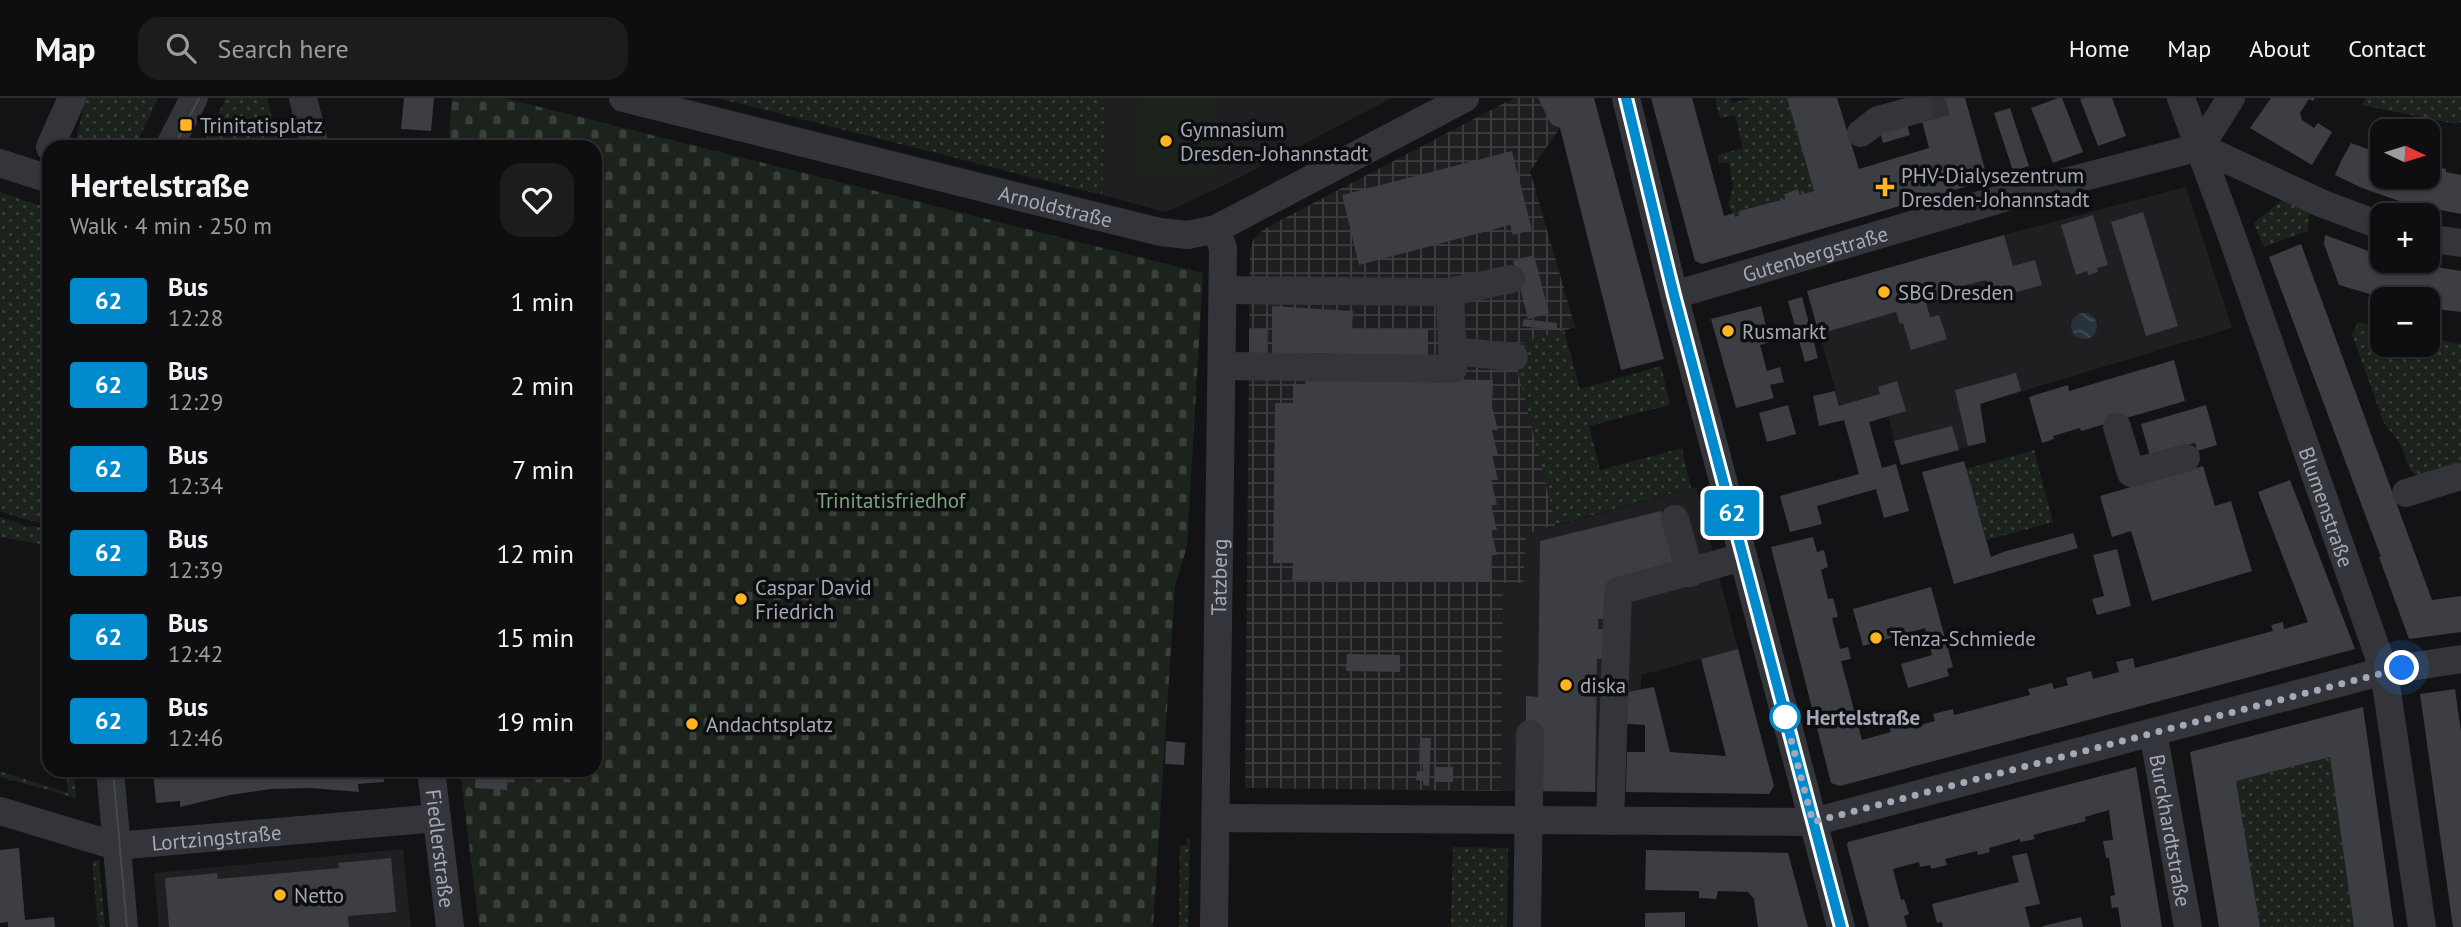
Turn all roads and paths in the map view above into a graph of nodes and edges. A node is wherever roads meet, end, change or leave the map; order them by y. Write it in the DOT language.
graph roads {
  1 [pos="72,98"];
  2 [pos="194,98"];
  3 [pos="303,98"];
  4 [pos="623,98"];
  5 [pos="1465,98"];
  6 [pos="1626,98"];
  7 [pos="2181,98"];
  8 [pos="2231,98"];
  9 [pos="1919,108"];
  10 [pos="1861,133"];
  11 [pos="53,140"];
  12 [pos="173,140"];
  13 [pos="313,140"];
  14 [pos="2200,147"];
  15 [pos="0,163"];
  16 [pos="42,168"];
  17 [pos="2370,222"];
  18 [pos="1216,229"];
  19 [pos="2440,240"];
  20 [pos="2461,243"];
  21 [pos="1511,279"];
  22 [pos="1223,290"];
  23 [pos="1450,292"];
  24 [pos="1674,295"];
  25 [pos="1453,351"];
  26 [pos="1514,357"];
  27 [pos="1222,366"];
  28 [pos="2117,427"];
  29 [pos="2186,457"];
  30 [pos="2457,477"];
  31 [pos="2406,493"];
  32 [pos="1675,519"];
  33 [pos="1743,557"];
  34 [pos="1690,573"];
  35 [pos="2461,659"];
  36 [pos="2384,671"];
  37 [pos="2153,732"];
  38 [pos="1530,734"];
  39 [pos="1511,765"];
  40 [pos="111,777"];
  41 [pos="432,777"];
  42 [pos="0,811"];
  43 [pos="437,818"];
  44 [pos="1216,818"];
  45 [pos="1520,820"];
  46 [pos="1610,821"];
  47 [pos="1813,822"];
  48 [pos="116,846"];
  49 [pos="124,927"];
  50 [pos="450,927"];
  51 [pos="1214,927"];
  52 [pos="1527,927"];
  53 [pos="1841,927"];
  54 [pos="2188,927"];
  55 [pos="2421,927"];
  1 -- 11 [label="street"];
  2 -- 12 [label="street"];
  3 -- 13 [label="street"];
  4 -- 18 [label="street, Arnoldstraße"];
  5 -- 18 [label="street, Arnoldstraße"];
  6 -- 24 [label="street"];
  7 -- 14 [label="street, Blumenstraße"];
  8 -- 14 [label="street"];
  9 -- 10 [label="street"];
  14 -- 17 [label="street"];
  14 -- 24 [label="street, Gutenbergstraße"];
  14 -- 36 [label="street, Blumenstraße"];
  15 -- 16 [label="street"];
  18 -- 22 [label="street, Tatzberg"];
  19 -- 20 [label="street"];
  21 -- 23 [label="street"];
  22 -- 23 [label="street"];
  22 -- 27 [label="street, Tatzberg"];
  23 -- 25 [label="street"];
  24 -- 33 [label="street"];
  25 -- 26 [label="street"];
  25 -- 27 [label="street"];
  27 -- 44 [label="street, Tatzberg"];
  28 -- 29 [label="street"];
  30 -- 31 [label="street"];
  32 -- 34 [label="street"];
  33 -- 34 [label="street"];
  33 -- 47 [label="street"];
  34 -- 46 [label="street"];
  35 -- 36 [label="street"];
  36 -- 37 [label="street"];
  36 -- 55 [label="street, Blumenstraße"];
  37 -- 47 [label="street"];
  37 -- 54 [label="street, Burckhardtstraße"];
  38 -- 45 [label="street"];
  39 -- 45 [label="street"];
  40 -- 48 [label="street"];
  41 -- 43 [label="street, Fiedlerstraße"];
  42 -- 48 [label="street, Lortzingstraße"];
  43 -- 48 [label="street, Lortzingstraße"];
  43 -- 50 [label="street, Fiedlerstraße"];
  44 -- 45 [label="street"];
  44 -- 51 [label="street, Tatzberg"];
  45 -- 46 [label="street"];
  45 -- 52 [label="street"];
  46 -- 47 [label="street"];
  47 -- 53 [label="street"];
  48 -- 49 [label="street"];
}
